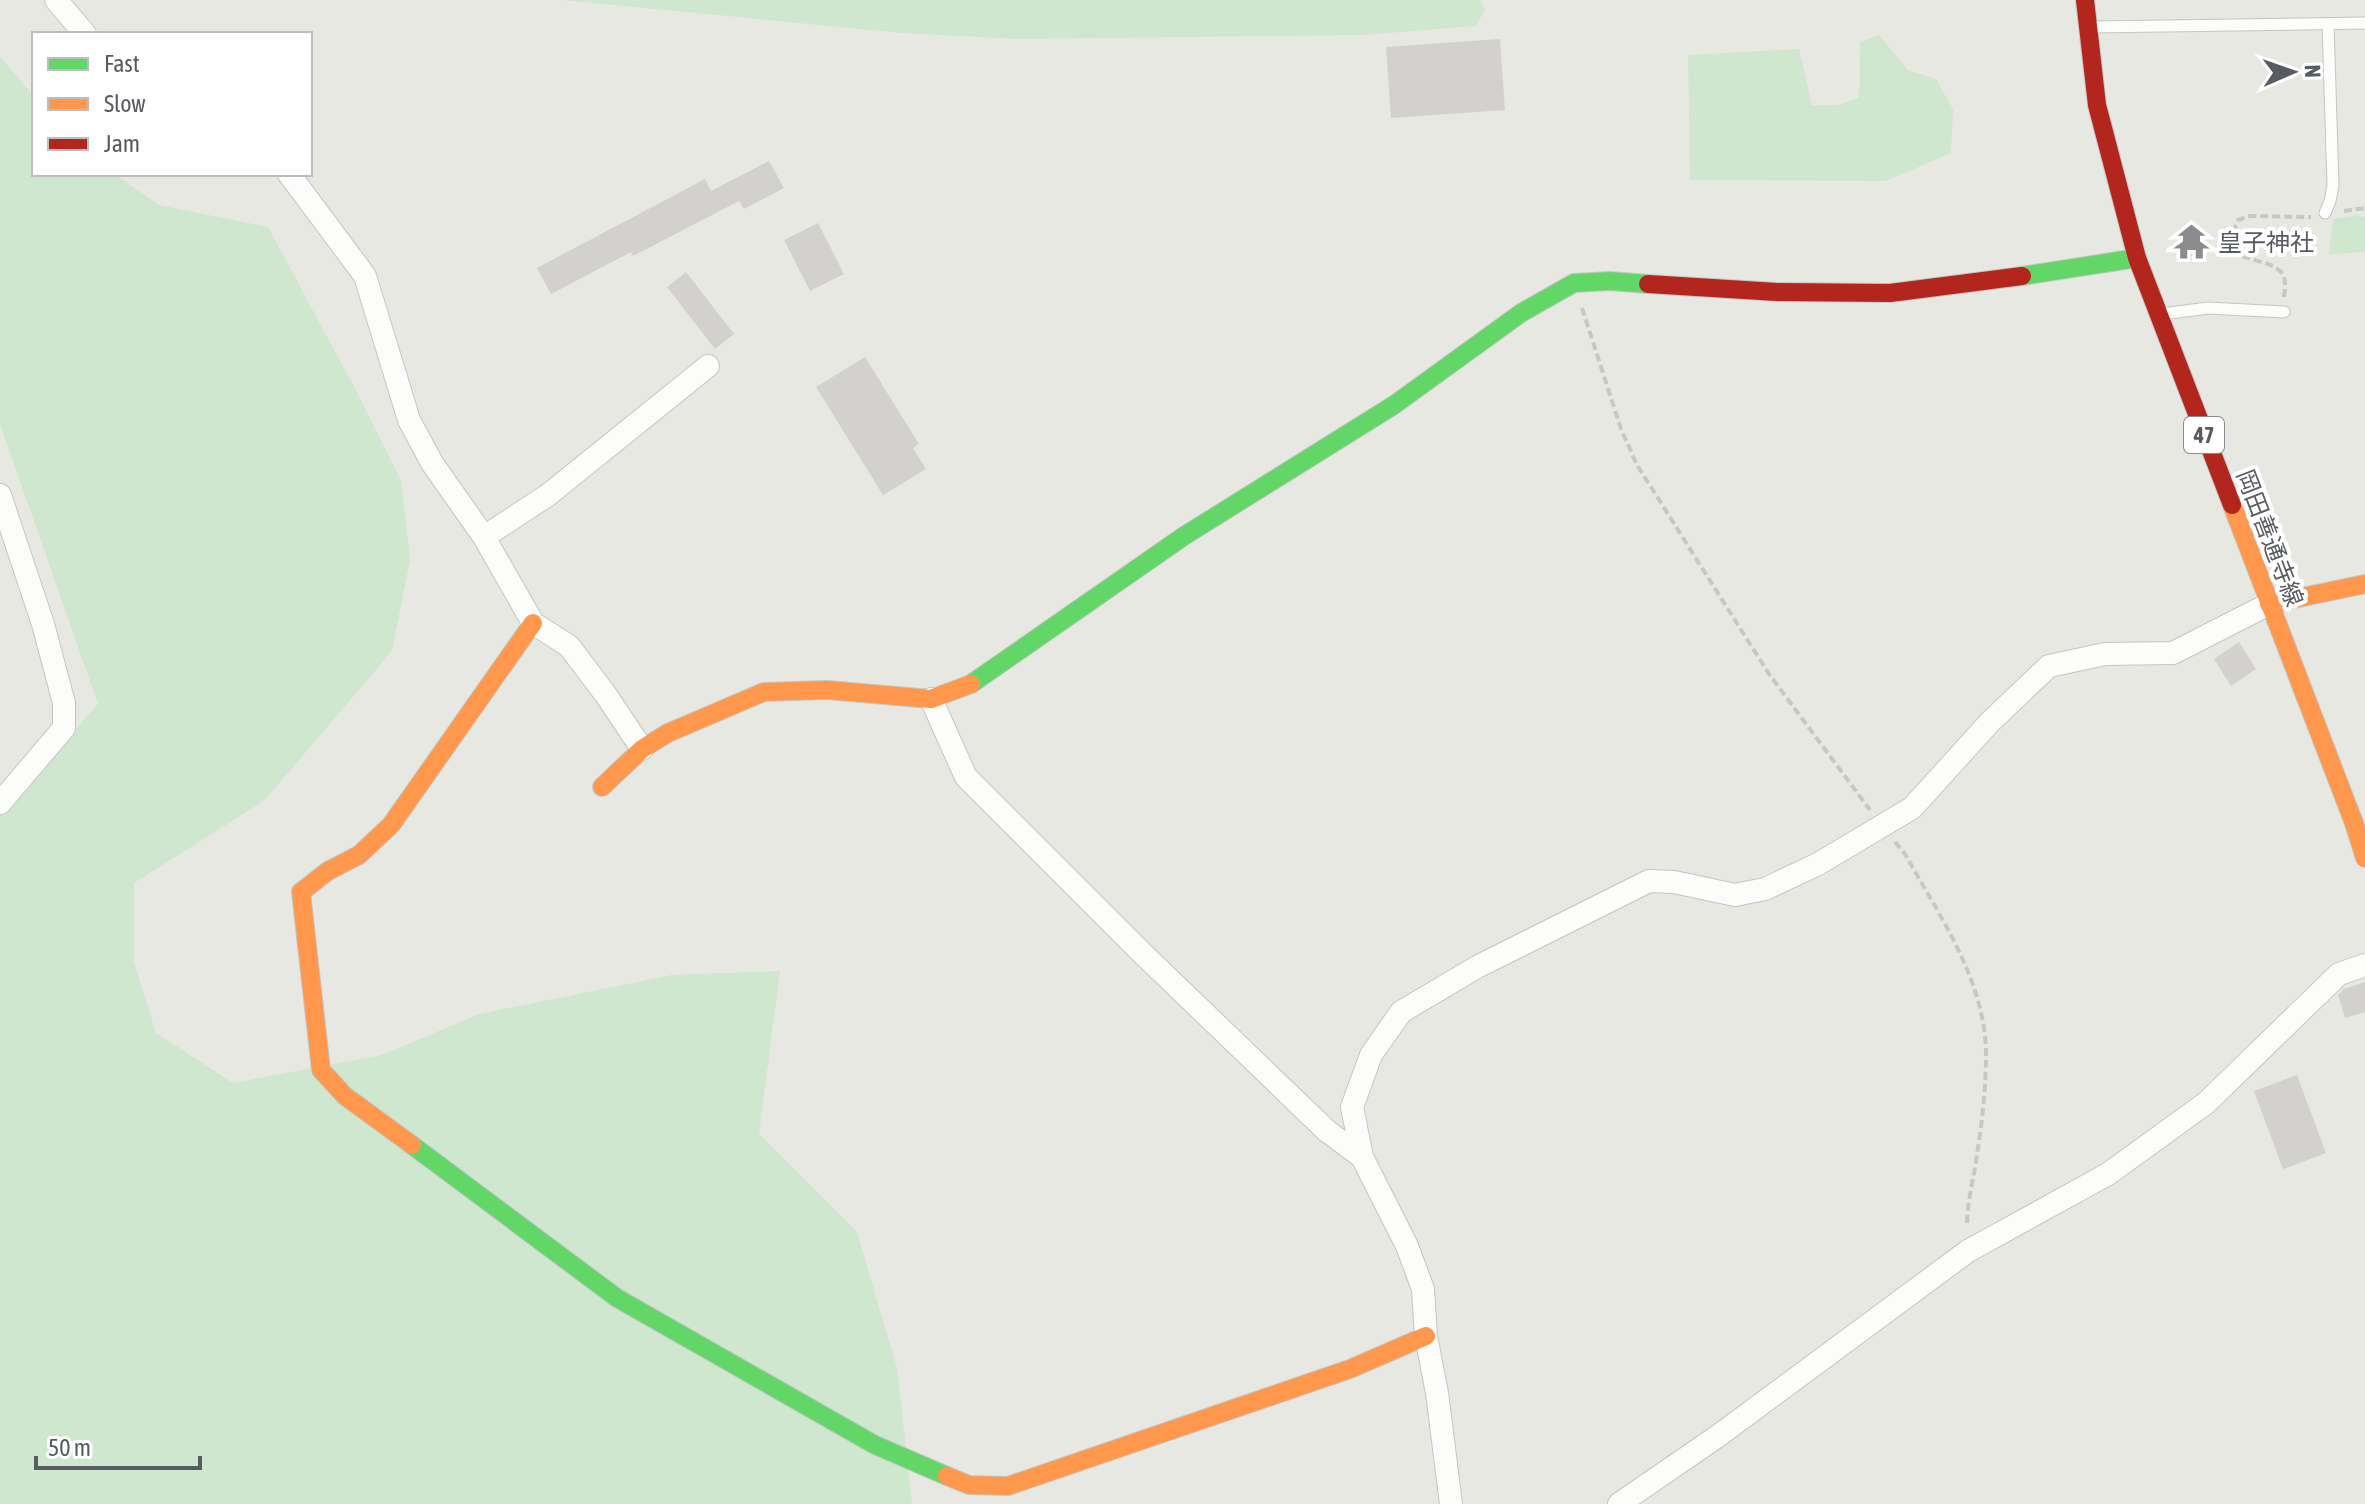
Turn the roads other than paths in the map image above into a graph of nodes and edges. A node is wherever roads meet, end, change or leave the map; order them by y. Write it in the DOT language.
graph roads {
  1 [pos="56,0"];
  2 [pos="2085,0"];
  3 [pos="2365,23"];
  4 [pos="2328,24"];
  5 [pos="2088,28"];
  6 [pos="83,32"];
  7 [pos="290,176"];
  8 [pos="2325,213"];
  9 [pos="2137,258"];
  10 [pos="2284,312"];
  11 [pos="2159,315"];
  12 [pos="708,366"];
  13 [pos="0,495"];
  14 [pos="484,537"];
  15 [pos="2365,584"];
  16 [pos="2269,604"];
  17 [pos="533,623"];
  18 [pos="931,699"];
  19 [pos="642,749"];
  20 [pos="602,787"];
  21 [pos="0,803"];
  22 [pos="2365,858"];
  23 [pos="2365,965"];
  24 [pos="1362,1157"];
  25 [pos="1426,1336"];
  26 [pos="1451,1504"];
  27 [pos="1619,1504"];
  1 -- 6 [label="street"];
  2 -- 5 [label="street, 岡田善通寺線 / 47"];
  3 -- 4 [label="lane"];
  4 -- 5 [label="lane"];
  4 -- 8 [label="lane"];
  5 -- 9 [label="street, 岡田善通寺線 / 47"];
  7 -- 14 [label="street"];
  9 -- 11 [label="street, 岡田善通寺線 / 47"];
  9 -- 18 [label="street"];
  10 -- 11 [label="lane"];
  11 -- 16 [label="street, 岡田善通寺線 / 47"];
  12 -- 14 [label="street"];
  13 -- 21 [label="street"];
  14 -- 17 [label="street"];
  15 -- 16 [label="street"];
  16 -- 22 [label="street, 岡田善通寺線 / 47"];
  16 -- 24 [label="street"];
  17 -- 19 [label="street"];
  17 -- 25 [label="street"];
  18 -- 19 [label="street"];
  18 -- 24 [label="street"];
  19 -- 20 [label="street"];
  23 -- 27 [label="street"];
  24 -- 25 [label="street"];
  25 -- 26 [label="street"];
}
